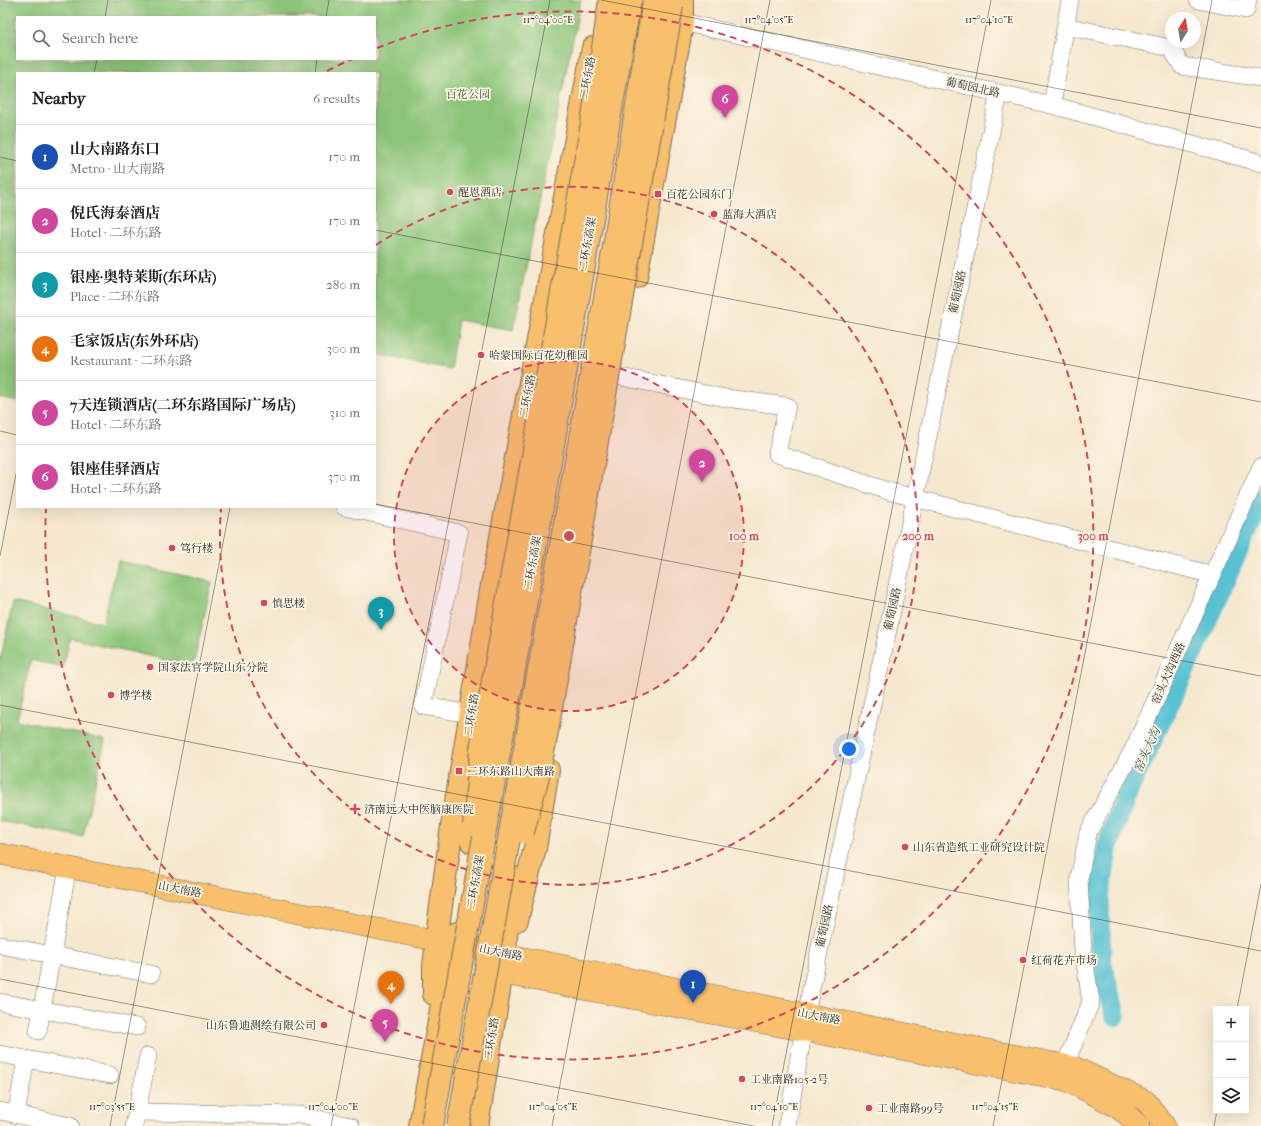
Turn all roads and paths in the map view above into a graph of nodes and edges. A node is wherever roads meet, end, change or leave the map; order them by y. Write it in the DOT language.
graph roads {
  1 [pos="603,0"];
  2 [pos="610,0"];
  3 [pos="621,0"];
  4 [pos="630,0"];
  5 [pos="1070,0"];
  6 [pos="1198,0"];
  7 [pos="1248,0"];
  8 [pos="672,6"];
  9 [pos="1065,26"];
  10 [pos="1261,78"];
  11 [pos="999,93"];
  12 [pos="1052,105"];
  13 [pos="1261,163"];
  14 [pos="616,376"];
  15 [pos="1261,467"];
  16 [pos="915,498"];
  17 [pos="348,508"];
  18 [pos="1213,574"];
  19 [pos="566,662"];
  20 [pos="539,698"];
  21 [pos="471,714"];
  22 [pos="458,794"];
  23 [pos="482,795"];
  24 [pos="521,799"];
  25 [pos="466,822"];
  26 [pos="472,842"];
  27 [pos="449,847"];
  28 [pos="535,848"];
  29 [pos="0,854"];
  30 [pos="68,867"];
  31 [pos="452,940"];
  32 [pos="0,944"];
  33 [pos="52,956"];
  34 [pos="499,956"];
  35 [pos="151,974"];
  36 [pos="0,1002"];
  37 [pos="42,1010"];
  38 [pos="807,1013"];
  39 [pos="137,1027"];
  40 [pos="38,1031"];
  41 [pos="0,1054"];
  42 [pos="148,1056"];
  43 [pos="26,1059"];
  44 [pos="1065,1065"];
  45 [pos="110,1076"];
  46 [pos="8,1113"];
  47 [pos="135,1119"];
  48 [pos="176,1120"];
  49 [pos="70,1126"];
  50 [pos="351,1126"];
  51 [pos="420,1126"];
  52 [pos="432,1126"];
  53 [pos="458,1126"];
  54 [pos="477,1126"];
  55 [pos="787,1126"];
  56 [pos="1139,1126"];
  57 [pos="1165,1126"];
  1 -- 21 [label="highway, 二环东路"];
  2 -- 31 [label="highway, bridge"];
  3 -- 23 [label="highway, 二环东路"];
  4 -- 31 [label="highway, 二环东高架, bridge"];
  5 -- 9 [label="street"];
  6 -- 7 [label="street"];
  8 -- 11 [label="street, 葡萄园北路"];
  8 -- 14 [label="highway, 二环东路"];
  8 -- 20 [label="highway, 二环东路"];
  8 -- 34 [label="highway, bridge"];
  9 -- 10 [label="street"];
  9 -- 12 [label="street"];
  11 -- 12 [label="street, 葡萄园北路"];
  11 -- 16 [label="street, 葡萄园路"];
  12 -- 13 [label="street, 葡萄园北路"];
  14 -- 16 [label="street"];
  14 -- 19 [label="highway, 二环东路"];
  15 -- 18 [label="street, 窑头大沟西路"];
  16 -- 18 [label="street"];
  16 -- 38 [label="street, 葡萄园路"];
  17 -- 21 [label="street"];
  18 -- 44 [label="street, 窑头大沟西路"];
  19 -- 20 [label="highway, 二环东路"];
  19 -- 28 [label="highway, 二环东路"];
  20 -- 24 [label="highway, 二环东路"];
  21 -- 22 [label="highway, 二环东路"];
  22 -- 25 [label="highway, 二环东路"];
  22 -- 27 [label="highway, 二环东路"];
  23 -- 25 [label="highway, 二环东路"];
  23 -- 26 [label="highway, 二环东路"];
  24 -- 28 [label="highway, 二环东路"];
  24 -- 34 [label="highway, 二环东路"];
  25 -- 26 [label="highway, 二环东路"];
  25 -- 27 [label="highway, 二环东路"];
  26 -- 31 [label="highway, 二环东路"];
  27 -- 31 [label="highway, 二环东路"];
  28 -- 34 [label="highway, 二环东路"];
  29 -- 30 [label="main road, 山大南路"];
  30 -- 31 [label="main road, 山大南路"];
  30 -- 33 [label="street"];
  31 -- 34 [label="main road, 山大南路"];
  31 -- 51 [label="highway, 二环东路"];
  31 -- 52 [label="highway, 二环东高架, bridge"];
  32 -- 33 [label="street"];
  33 -- 35 [label="street"];
  33 -- 37 [label="street"];
  34 -- 38 [label="main road, 山大南路"];
  34 -- 53 [label="highway, bridge"];
  34 -- 54 [label="highway, 二环东路"];
  34 -- 56 [label="main road, 山大南路"];
  36 -- 37 [label="street"];
  37 -- 39 [label="street"];
  37 -- 40 [label="street"];
  38 -- 44 [label="main road, 山大南路"];
  38 -- 55 [label="street, 葡萄园路"];
  41 -- 43 [label="street"];
  42 -- 47 [label="street"];
  43 -- 45 [label="street"];
  43 -- 46 [label="street"];
  44 -- 57 [label="main road, 山大南路"];
  46 -- 49 [label="street"];
  47 -- 48 [label="street"];
  48 -- 50 [label="street"];
}
